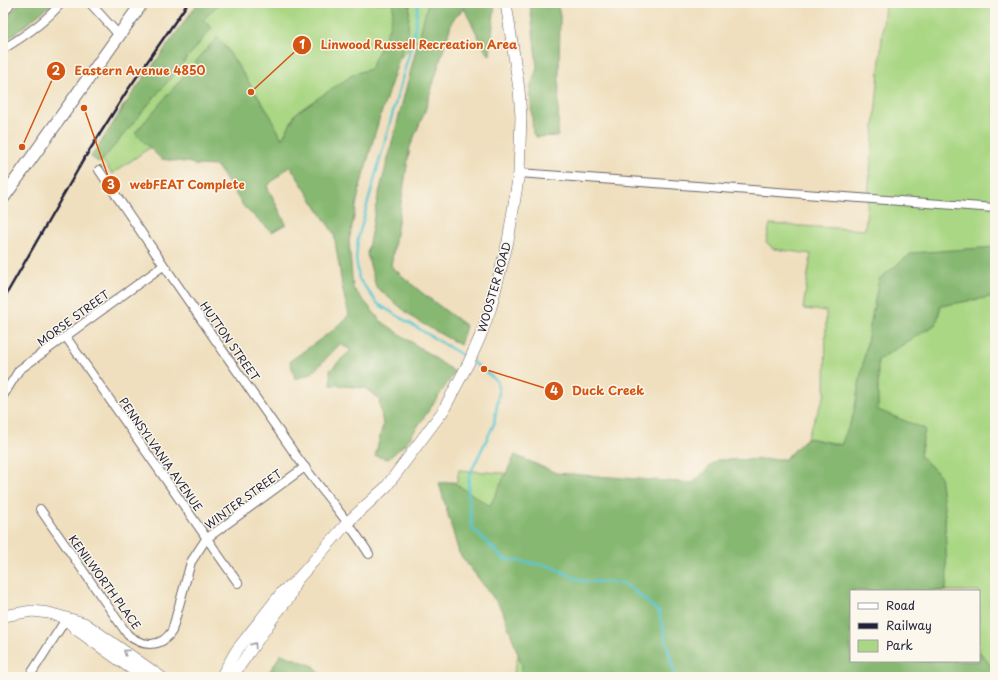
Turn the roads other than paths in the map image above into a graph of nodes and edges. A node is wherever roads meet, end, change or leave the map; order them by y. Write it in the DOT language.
graph roads {
  1 [pos="8,3"];
  2 [pos="61,3"];
  3 [pos="90,3"];
  4 [pos="142,3"];
  5 [pos="506,3"];
  6 [pos="3,9"];
  7 [pos="118,34"];
  8 [pos="3,49"];
  9 [pos="99,170"];
  10 [pos="519,173"];
  11 [pos="3,198"];
  12 [pos="995,208"];
  13 [pos="164,266"];
  14 [pos="66,337"];
  15 [pos="3,396"];
  16 [pos="305,467"];
  17 [pos="40,509"];
  18 [pos="349,521"];
  19 [pos="206,539"];
  20 [pos="369,554"];
  21 [pos="296,581"];
  22 [pos="238,583"];
  23 [pos="3,616"];
  24 [pos="66,619"];
  25 [pos="176,619"];
  26 [pos="236,651"];
  27 [pos="161,676"];
  28 [pos="29,677"];
  29 [pos="143,677"];
  30 [pos="212,677"];
  31 [pos="221,677"];
  32 [pos="232,677"];
  1 -- 6 [label="highway"];
  2 -- 8 [label="street"];
  3 -- 7 [label="street"];
  4 -- 7 [label="main road"];
  5 -- 10 [label="street, WOOSTER ROAD"];
  7 -- 11 [label="main road"];
  9 -- 13 [label="street, HUTTON STREET"];
  10 -- 12 [label="street"];
  10 -- 18 [label="street, WOOSTER ROAD"];
  13 -- 14 [label="street, MORSE STREET"];
  13 -- 16 [label="street, HUTTON STREET"];
  14 -- 15 [label="street, MORSE STREET"];
  14 -- 19 [label="street, PENNSYLVANIA AVENUE"];
  16 -- 18 [label="street, HUTTON STREET"];
  16 -- 19 [label="street, WINTER STREET"];
  17 -- 25 [label="street, KENILWORTH PLACE"];
  18 -- 20 [label="street"];
  18 -- 21 [label="street, WOOSTER ROAD"];
  19 -- 22 [label="street, PENNSYLVANIA AVENUE"];
  19 -- 25 [label="street, WINTER STREET"];
  21 -- 26 [label="street, WOOSTER ROAD"];
  32 -- 21 [label="street, WOOSTER ROAD, one-way"];
  23 -- 24 [label="street"];
  27 -- 24 [label="street, one-way"];
  24 -- 28 [label="street"];
  24 -- 29 [label="street"];
  26 -- 30 [label="street"];
  26 -- 31 [label="street, WOOSTER ROAD"];
}
